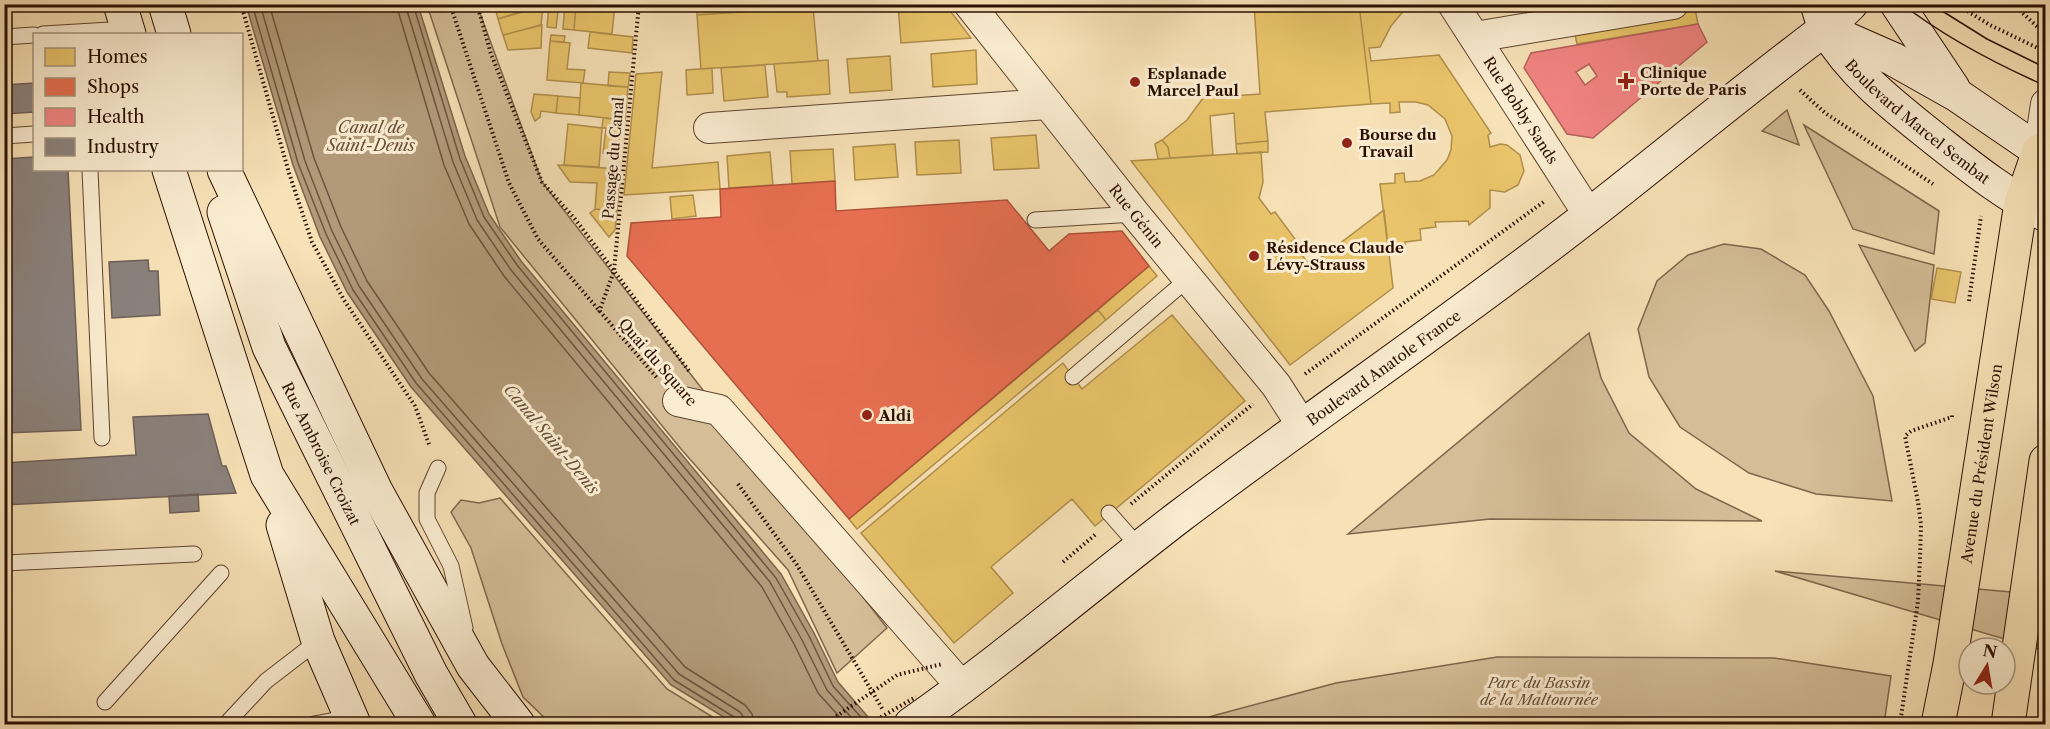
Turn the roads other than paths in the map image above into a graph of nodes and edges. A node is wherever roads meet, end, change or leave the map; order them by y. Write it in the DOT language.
graph roads {
  1 [pos="165,4"];
  2 [pos="969,4"];
  3 [pos="1453,4"];
  4 [pos="1673,4"];
  5 [pos="1851,4"];
  6 [pos="1897,4"];
  7 [pos="1821,17"];
  8 [pos="125,23"];
  9 [pos="50,33"];
  10 [pos="174,33"];
  11 [pos="33,35"];
  12 [pos="4,37"];
  13 [pos="1475,38"];
  14 [pos="1957,95"];
  15 [pos="1048,104"];
  16 [pos="2046,104"];
  17 [pos="709,128"];
  18 [pos="33,134"];
  19 [pos="4,136"];
  20 [pos="2044,155"];
  21 [pos="90,171"];
  22 [pos="169,171"];
  23 [pos="212,171"];
  24 [pos="224,171"];
  25 [pos="2033,209"];
  26 [pos="1135,214"];
  27 [pos="1589,215"];
  28 [pos="1035,220"];
  29 [pos="1189,278"];
  30 [pos="1073,377"];
  31 [pos="678,401"];
  32 [pos="1303,427"];
  33 [pos="102,438"];
  34 [pos="438,468"];
  35 [pos="267,475"];
  36 [pos="2043,477"];
  37 [pos="1111,516"];
  38 [pos="1139,547"];
  39 [pos="194,554"];
  40 [pos="4,563"];
  41 [pos="221,573"];
  42 [pos="359,628"];
  43 [pos="318,641"];
  44 [pos="473,666"];
  45 [pos="431,674"];
  46 [pos="952,676"];
  47 [pos="105,702"];
  48 [pos="1941,712"];
  49 [pos="904,713"];
  50 [pos="360,722"];
  51 [pos="2009,722"];
  52 [pos="226,724"];
  53 [pos="314,724"];
  54 [pos="419,724"];
  55 [pos="460,724"];
  56 [pos="518,724"];
  1 -- 10 [label="main road"];
  2 -- 15 [label="street, Rue Génin"];
  3 -- 13 [label="street, Rue Bobby Sands"];
  4 -- 13 [label="street"];
  5 -- 7 [label="main road, Boulevard Anatole France"];
  6 -- 14 [label="main road, Boulevard Marcel Sembat"];
  7 -- 14 [label="main road, Boulevard Marcel Sembat"];
  7 -- 25 [label="main road, Boulevard Marcel Sembat"];
  7 -- 27 [label="main road, Boulevard Anatole France"];
  8 -- 9 [label="lane"];
  11 -- 12 [label="lane"];
  13 -- 27 [label="street, Rue Bobby Sands"];
  14 -- 20 [label="main road, Boulevard Marcel Sembat"];
  15 -- 17 [label="street"];
  15 -- 26 [label="street, Rue Génin"];
  16 -- 20 [label="street"];
  18 -- 19 [label="lane"];
  20 -- 25 [label="main road, Avenue du Président Wilson"];
  21 -- 33 [label="lane"];
  22 -- 35 [label="main road"];
  23 -- 45 [label="main road, Rue Ambroise Croizat"];
  24 -- 44 [label="main road"];
  25 -- 48 [label="main road, Avenue du Président Wilson"];
  26 -- 28 [label="lane"];
  26 -- 29 [label="street, Rue Génin"];
  27 -- 32 [label="main road, Boulevard Anatole France"];
  29 -- 30 [label="lane"];
  29 -- 32 [label="street, Rue Génin"];
  31 -- 46 [label="street"];
  32 -- 38 [label="main road, Boulevard Anatole France"];
  34 -- 44 [label="lane"];
  35 -- 42 [label="main road"];
  35 -- 43 [label="main road"];
  36 -- 51 [label="main road"];
  37 -- 38 [label="lane"];
  38 -- 46 [label="main road, Boulevard Anatole France"];
  39 -- 40 [label="lane"];
  41 -- 47 [label="lane"];
  42 -- 43 [label="main road"];
  42 -- 45 [label="main road"];
  42 -- 54 [label="main road"];
  43 -- 50 [label="main road"];
  43 -- 52 [label="lane"];
  44 -- 56 [label="main road"];
  45 -- 55 [label="main road, Rue Ambroise Croizat"];
  46 -- 49 [label="main road, Boulevard Anatole France"];
  50 -- 53 [label="lane"];
}
